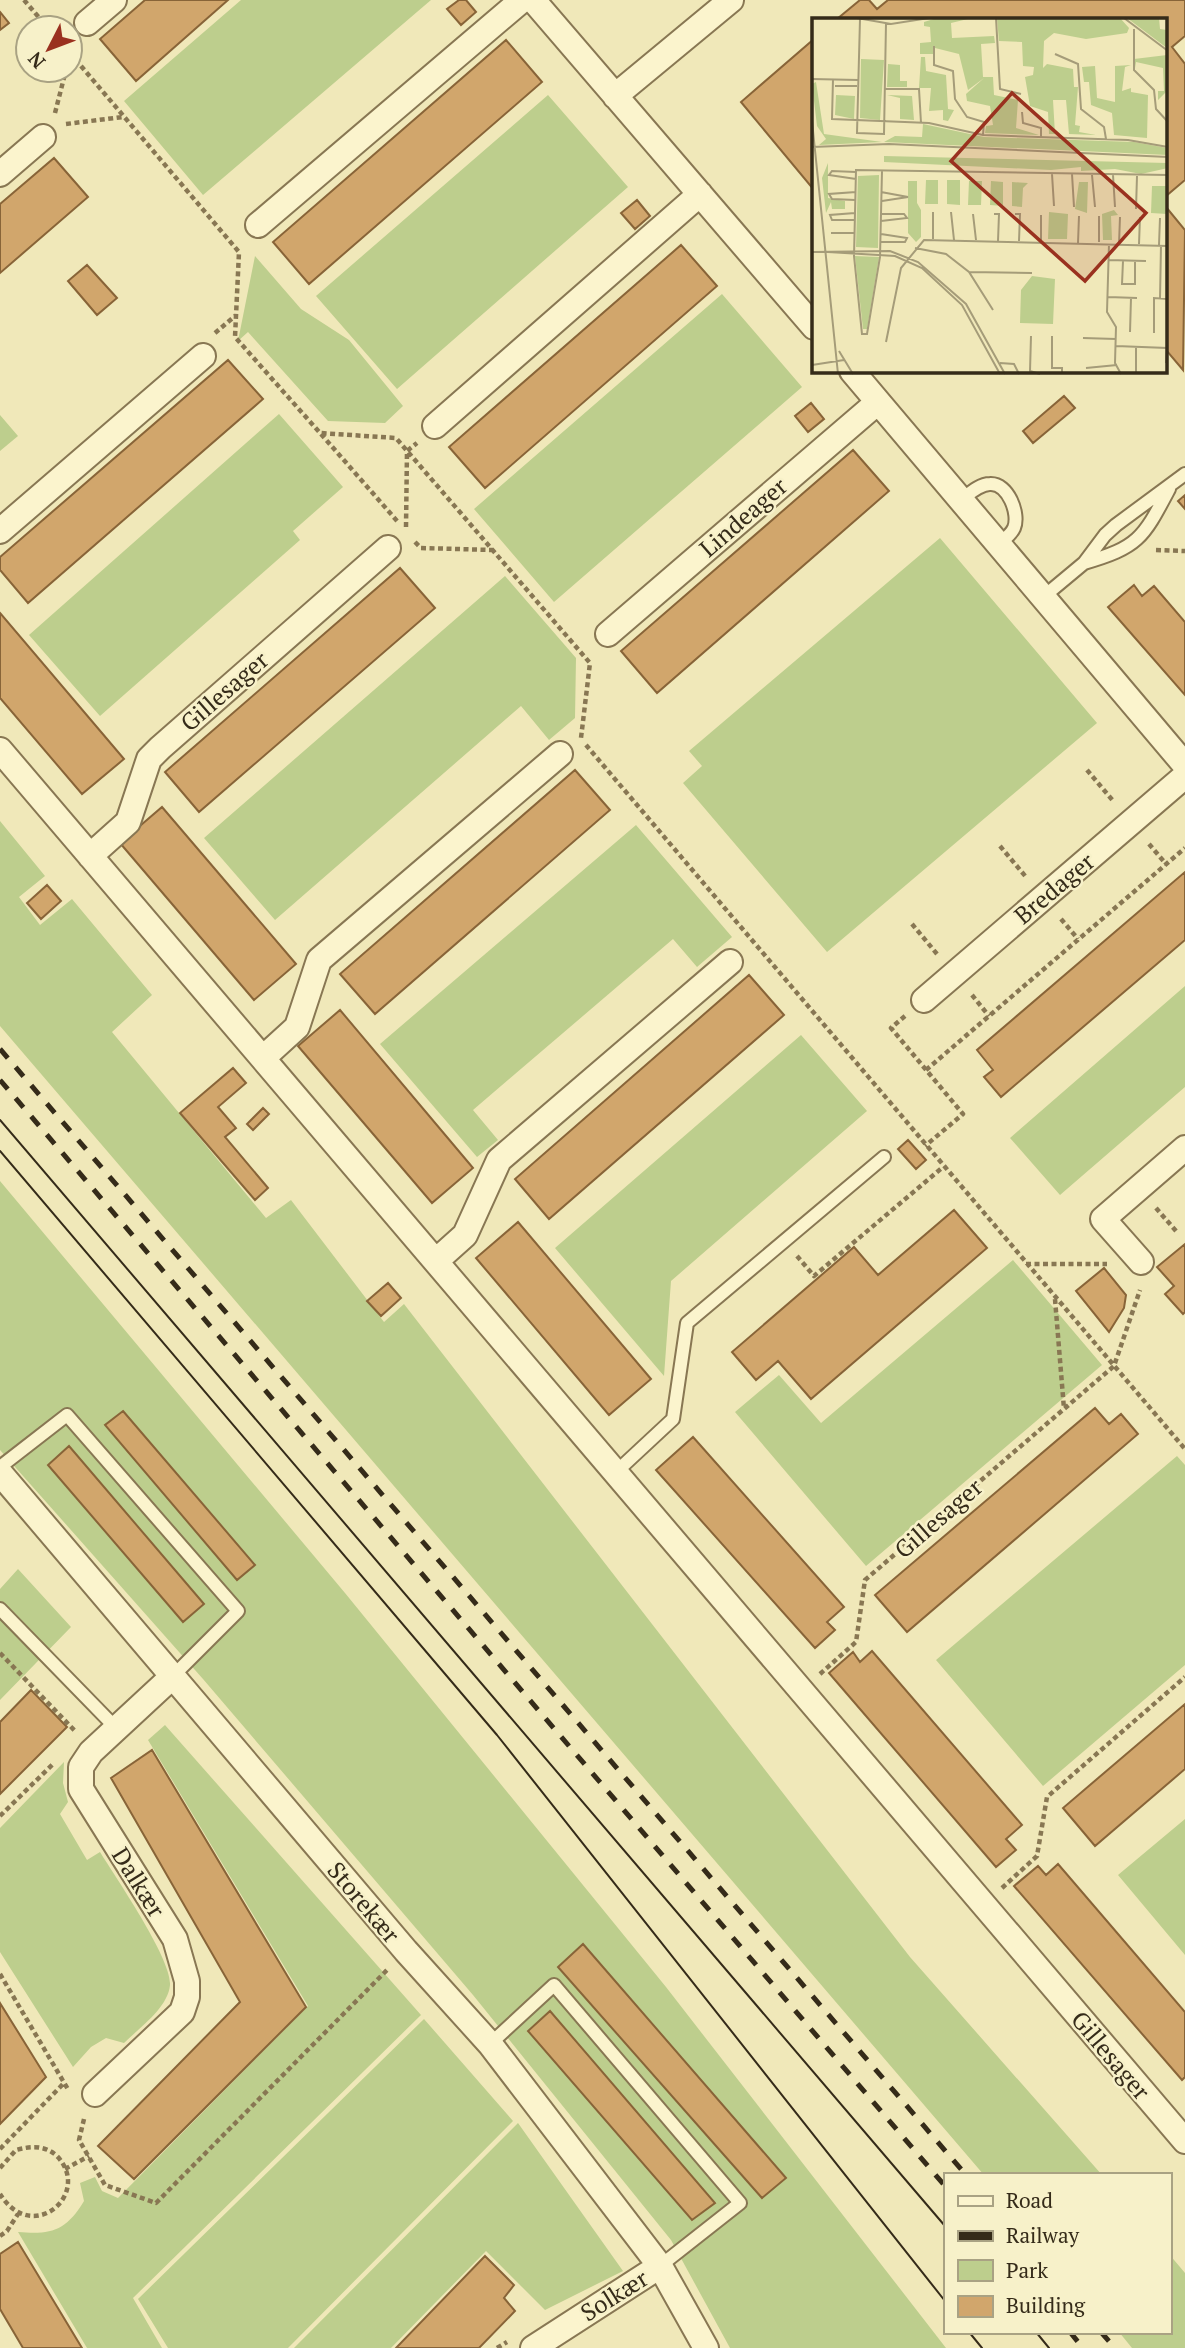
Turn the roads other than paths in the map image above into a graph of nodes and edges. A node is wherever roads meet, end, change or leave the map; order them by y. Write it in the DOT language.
graph roads {
  1 [pos="114,0"];
  2 [pos="522,0"];
  3 [pos="533,0"];
  4 [pos="732,0"];
  5 [pos="87,23"];
  6 [pos="615,96"];
  7 [pos="47,131"];
  8 [pos="0,174"];
  9 [pos="699,194"];
  10 [pos="258,225"];
  11 [pos="812,325"];
  12 [pos="203,356"];
  13 [pos="854,373"];
  14 [pos="878,402"];
  15 [pos="436,426"];
  16 [pos="1185,474"];
  17 [pos="1170,486"];
  18 [pos="961,500"];
  19 [pos="0,531"];
  20 [pos="397,540"];
  21 [pos="998,545"];
  22 [pos="1084,563"];
  23 [pos="1042,597"];
  24 [pos="608,634"];
  25 [pos="0,750"];
  26 [pos="560,754"];
  27 [pos="1185,765"];
  28 [pos="1185,776"];
  29 [pos="90,856"];
  30 [pos="730,962"];
  31 [pos="924,1000"];
  32 [pos="263,1058"];
  33 [pos="1185,1148"];
  34 [pos="884,1157"];
  35 [pos="436,1261"];
  36 [pos="1141,1262"];
  37 [pos="0,1467"];
  38 [pos="0,1472"];
  39 [pos="615,1473"];
  40 [pos="0,1609"];
  41 [pos="173,1676"];
  42 [pos="116,1728"];
  43 [pos="490,2044"];
  44 [pos="91,2101"];
  45 [pos="1185,2141"];
  46 [pos="660,2266"];
  47 [pos="533,2348"];
  48 [pos="706,2348"];
  1 -- 5 [label="street"];
  2 -- 10 [label="street"];
  3 -- 6 [label="street"];
  4 -- 6 [label="street"];
  6 -- 9 [label="street"];
  7 -- 8 [label="street"];
  9 -- 11 [label="street"];
  9 -- 15 [label="street"];
  12 -- 19 [label="street"];
  13 -- 14 [label="street"];
  14 -- 18 [label="street"];
  14 -- 24 [label="street, Lindeager"];
  16 -- 17 [label="lane"];
  17 -- 22 [label="lane"];
  17 -- 22 [label="lane"];
  18 -- 21 [label="street"];
  18 -- 21 [label="lane"];
  20 -- 29 [label="street, Gillesager"];
  21 -- 23 [label="street"];
  22 -- 23 [label="lane"];
  23 -- 27 [label="street"];
  25 -- 29 [label="street, Gillesager"];
  26 -- 32 [label="street"];
  28 -- 31 [label="street, Bredager"];
  29 -- 32 [label="street, Gillesager"];
  30 -- 35 [label="street"];
  32 -- 35 [label="street, Gillesager"];
  33 -- 36 [label="street"];
  34 -- 39 [label="lane"];
  35 -- 39 [label="street, Gillesager"];
  37 -- 41 [label="lane"];
  38 -- 41 [label="street, Storekær"];
  39 -- 45 [label="street, Gillesager"];
  40 -- 42 [label="lane"];
  41 -- 42 [label="street, Dalkær"];
  41 -- 43 [label="street, Storekær"];
  42 -- 44 [label="street, Dalkær"];
  43 -- 46 [label="street, Storekær"];
  43 -- 46 [label="lane"];
  46 -- 47 [label="street, Solkær"];
  46 -- 48 [label="street, Storekær"];
}
